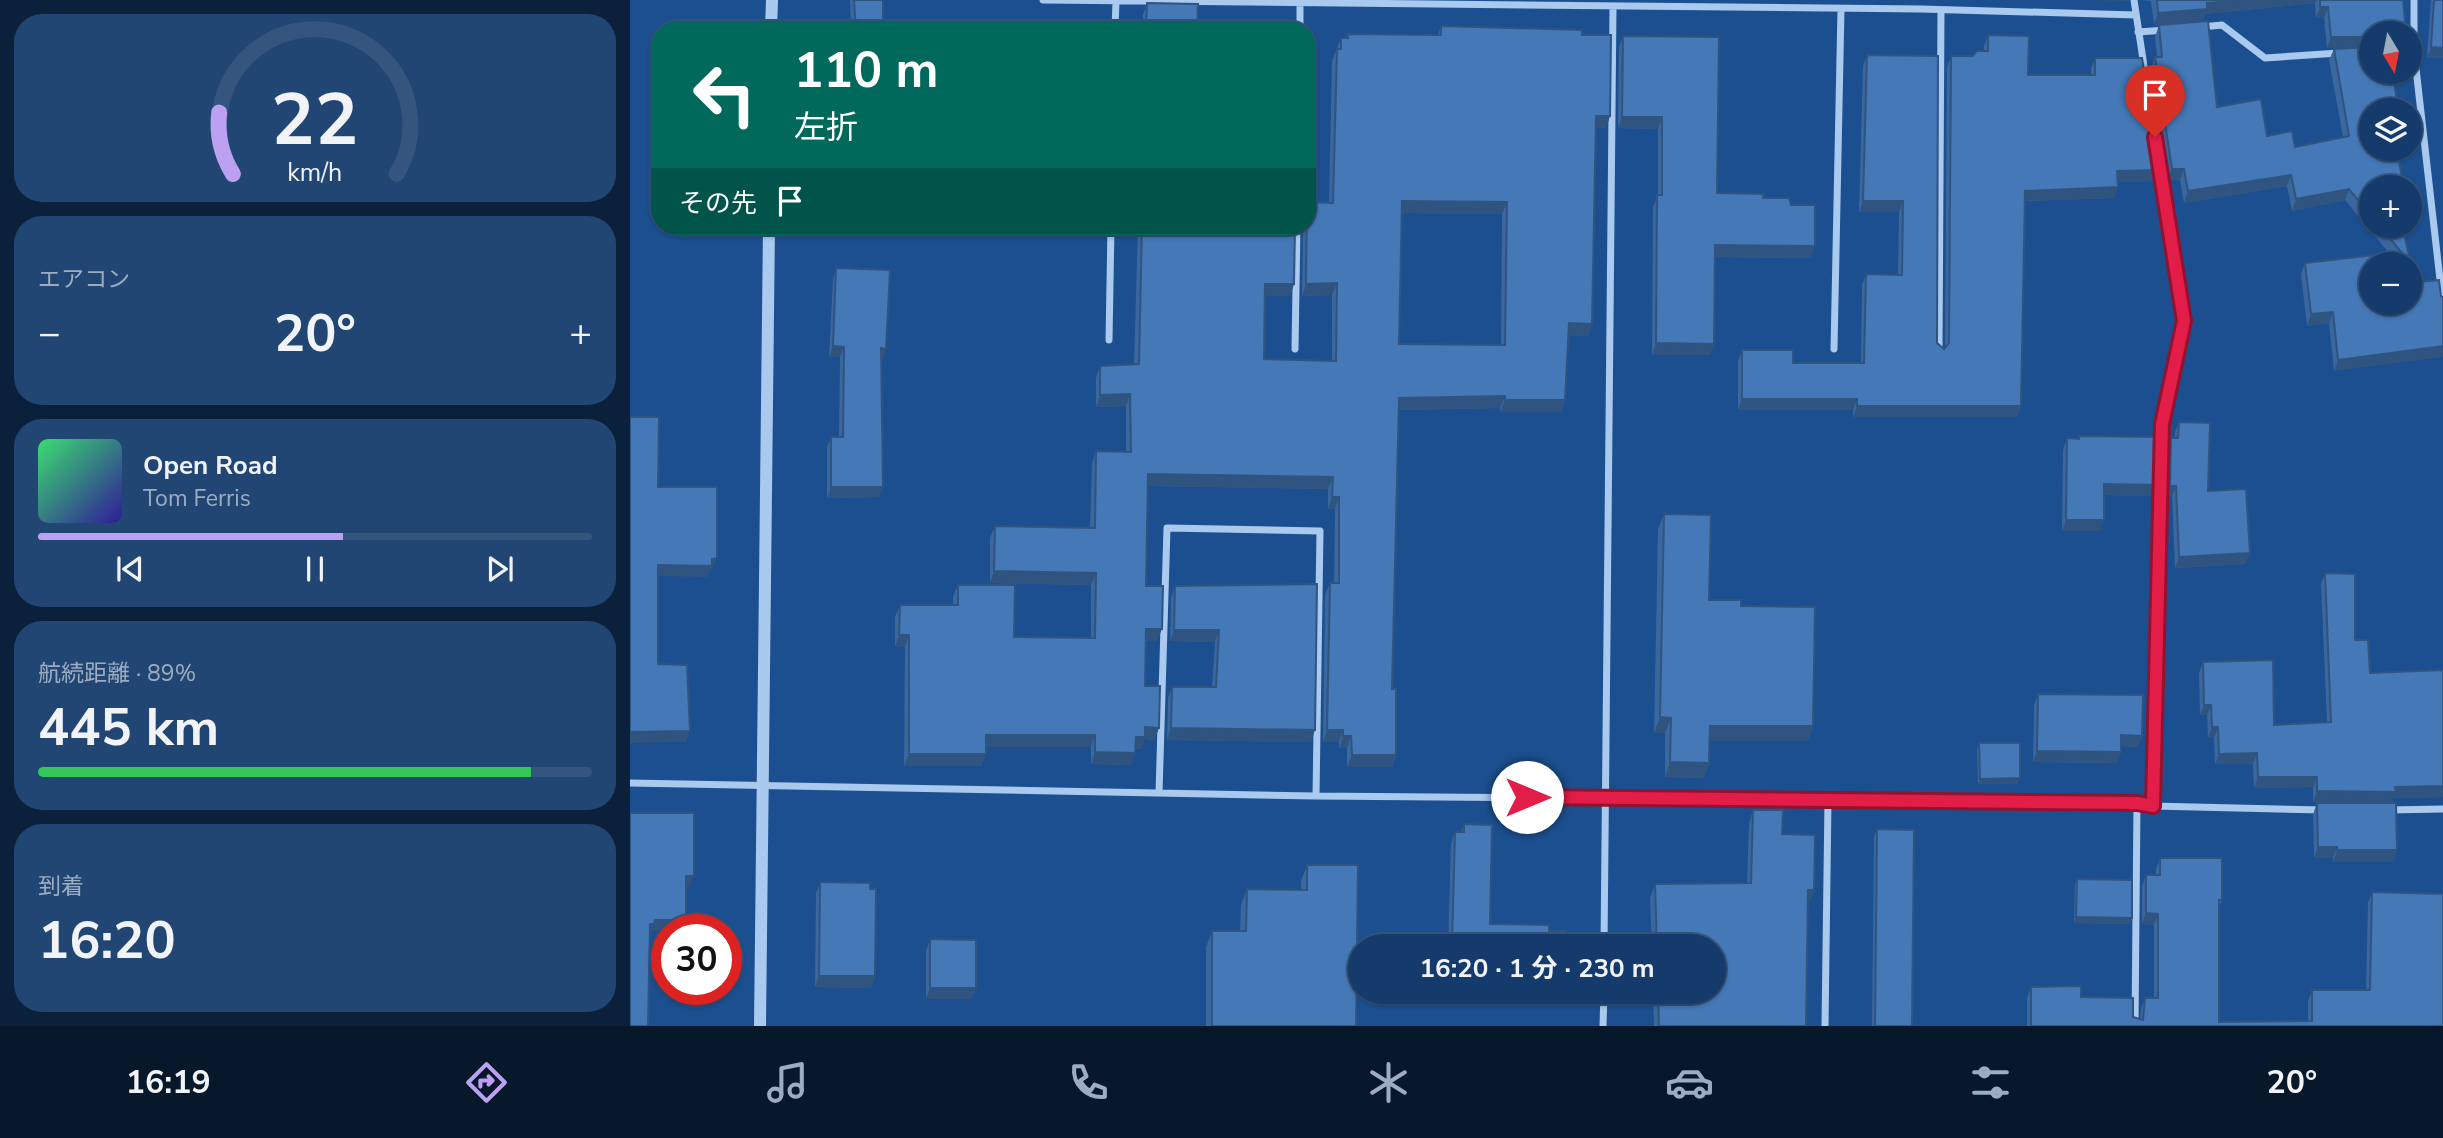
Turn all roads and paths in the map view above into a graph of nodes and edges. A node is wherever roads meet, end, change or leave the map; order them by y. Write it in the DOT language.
graph roads {
  1 [pos="772,0"];
  2 [pos="1043,0"];
  3 [pos="2134,0"];
  4 [pos="2414,0"];
  5 [pos="1116,1"];
  6 [pos="1300,4"];
  7 [pos="1921,4"];
  8 [pos="1616,5"];
  9 [pos="1841,9"];
  10 [pos="1941,10"];
  11 [pos="2136,15"];
  12 [pos="772,21"];
  13 [pos="1115,21"];
  14 [pos="1300,21"];
  15 [pos="2413,21"];
  16 [pos="2186,28"];
  17 [pos="2174,29"];
  18 [pos="2138,32"];
  19 [pos="2345,53"];
  20 [pos="2145,74"];
  21 [pos="2416,84"];
  22 [pos="2151,115"];
  23 [pos="769,235"];
  24 [pos="1111,235"];
  25 [pos="1297,235"];
  26 [pos="2443,306"];
  27 [pos="1109,340"];
  28 [pos="1295,349"];
  29 [pos="1834,349"];
  30 [pos="1939,354"];
  31 [pos="630,783"];
  32 [pos="763,786"];
  33 [pos="1159,793"];
  34 [pos="1316,796"];
  35 [pos="1606,797"];
  36 [pos="1828,800"];
  37 [pos="2137,803"];
  38 [pos="2153,806"];
  39 [pos="2443,809"];
  40 [pos="2331,810"];
  41 [pos="2373,810"];
  42 [pos="1604,934"];
  43 [pos="1604,1004"];
  44 [pos="760,1026"];
  45 [pos="1603,1026"];
  46 [pos="1825,1026"];
  47 [pos="2135,1026"];
  1 -- 12 [label="street"];
  2 -- 5 [label="street"];
  3 -- 11 [label="street"];
  4 -- 15 [label="street"];
  5 -- 6 [label="street"];
  5 -- 13 [label="street"];
  6 -- 8 [label="street"];
  6 -- 14 [label="street"];
  7 -- 9 [label="street"];
  7 -- 10 [label="street"];
  8 -- 9 [label="street"];
  8 -- 35 [label="street"];
  9 -- 29 [label="street"];
  10 -- 11 [label="street"];
  10 -- 30 [label="street"];
  11 -- 18 [label="street"];
  16 -- 19 [label="street"];
  17 -- 18 [label="street"];
  18 -- 20 [label="street"];
  21 -- 26 [label="street"];
  22 -- 38 [label="street"];
  23 -- 32 [label="street"];
  24 -- 27 [label="street"];
  25 -- 28 [label="street"];
  31 -- 32 [label="street"];
  32 -- 33 [label="street"];
  32 -- 44 [label="street"];
  33 -- 34 [label="street"];
  33 -- 34 [label="street"];
  34 -- 35 [label="street"];
  35 -- 36 [label="street"];
  35 -- 42 [label="street"];
  36 -- 37 [label="street"];
  36 -- 46 [label="street"];
  37 -- 38 [label="street"];
  37 -- 47 [label="street"];
  38 -- 40 [label="street"];
  39 -- 41 [label="street"];
  43 -- 45 [label="street"];
}
